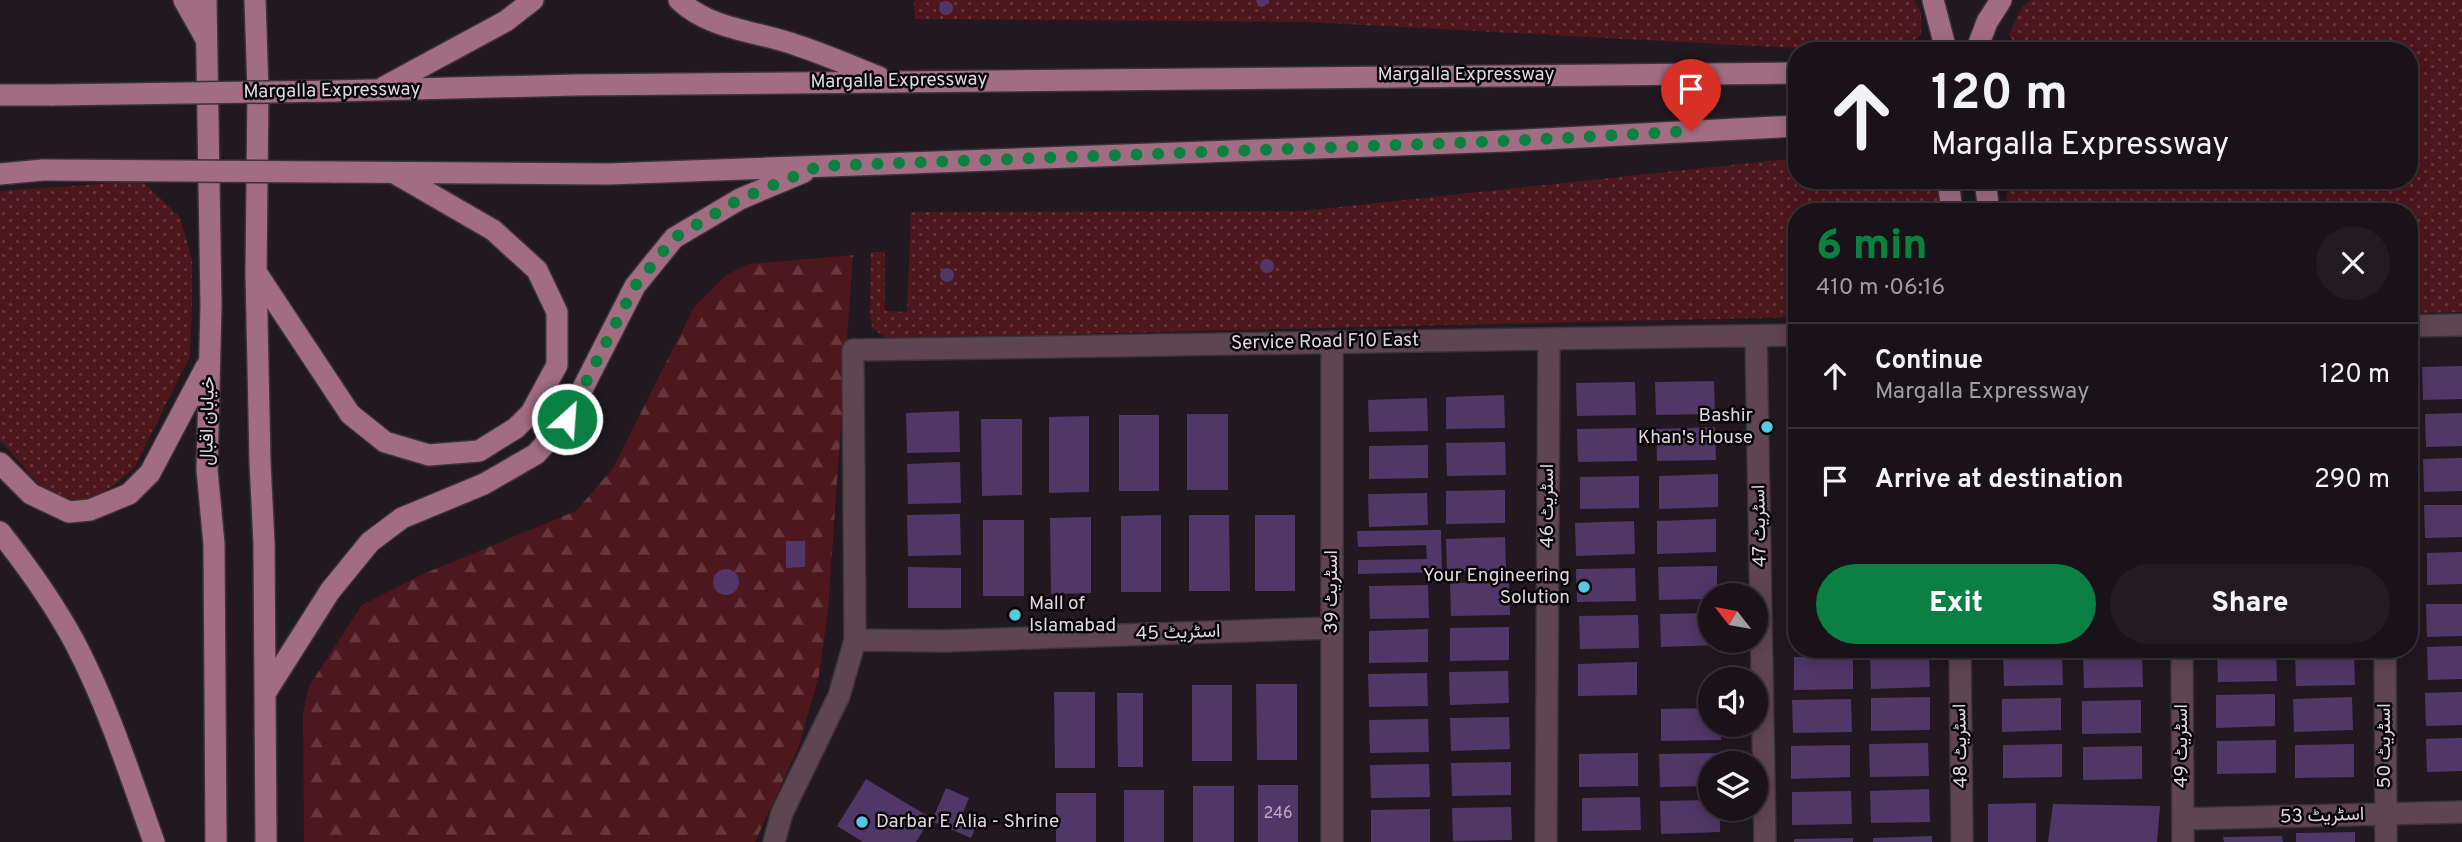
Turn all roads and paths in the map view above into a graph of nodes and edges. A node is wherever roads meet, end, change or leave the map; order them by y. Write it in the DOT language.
graph roads {
  1 [pos="184,0"];
  2 [pos="206,0"];
  3 [pos="255,0"];
  4 [pos="533,0"];
  5 [pos="679,0"];
  6 [pos="1933,0"];
  7 [pos="2001,0"];
  8 [pos="207,41"];
  9 [pos="1943,42"];
  10 [pos="1985,42"];
  11 [pos="1788,73"];
  12 [pos="0,77"];
  13 [pos="890,81"];
  14 [pos="379,90"];
  15 [pos="6,95"];
  16 [pos="1788,126"];
  17 [pos="819,166"];
  18 [pos="393,173"];
  19 [pos="0,174"];
  20 [pos="256,272"];
  21 [pos="2462,325"];
  22 [pos="2418,326"];
  23 [pos="1788,335"];
  24 [pos="1756,336"];
  25 [pos="1549,339"];
  26 [pos="1332,342"];
  27 [pos="209,361"];
  28 [pos="0,463"];
  29 [pos="0,532"];
  30 [pos="1332,628"];
  31 [pos="856,640"];
  32 [pos="1959,658"];
  33 [pos="2182,658"];
  34 [pos="2385,658"];
  35 [pos="265,692"];
  36 [pos="2462,812"];
  37 [pos="2385,814"];
  38 [pos="2183,819"];
  39 [pos="154,842"];
  40 [pos="216,842"];
  41 [pos="266,842"];
  42 [pos="774,842"];
  43 [pos="1332,842"];
  44 [pos="1546,842"];
  45 [pos="1765,842"];
  46 [pos="1962,842"];
  47 [pos="2183,842"];
  48 [pos="2386,842"];
  1 -- 8 [label="main road"];
  2 -- 8 [label="main road, خیابان اقبال"];
  3 -- 20 [label="main road"];
  4 -- 14 [label="main road"];
  5 -- 13 [label="main road"];
  6 -- 9 [label="main road"];
  7 -- 10 [label="main road"];
  8 -- 27 [label="main road, خیابان اقبال"];
  11 -- 13 [label="main road, Margalla Expressway"];
  12 -- 15 [label="main road"];
  13 -- 14 [label="main road, Margalla Expressway"];
  14 -- 15 [label="main road, Margalla Expressway, bridge"];
  16 -- 17 [label="main road"];
  17 -- 18 [label="main road"];
  17 -- 35 [label="main road"];
  18 -- 19 [label="main road, bridge"];
  18 -- 20 [label="main road"];
  20 -- 35 [label="main road"];
  21 -- 22 [label="street"];
  23 -- 24 [label="street, Service Road F10 East"];
  24 -- 25 [label="street, Service Road F10 East"];
  24 -- 45 [label="street, اسٹریٹ 47"];
  25 -- 26 [label="street, Service Road F10 East"];
  25 -- 44 [label="street, اسٹریٹ 46"];
  26 -- 30 [label="street, اسٹریٹ 39"];
  26 -- 31 [label="street, Service Road F10 East"];
  27 -- 28 [label="main road"];
  27 -- 40 [label="main road, خیابان اقبال"];
  29 -- 39 [label="main road"];
  30 -- 31 [label="street, اسٹریٹ 45"];
  30 -- 43 [label="street, اسٹریٹ 39"];
  31 -- 42 [label="street"];
  32 -- 46 [label="street, اسٹریٹ 48"];
  33 -- 38 [label="street, اسٹریٹ 49"];
  34 -- 37 [label="street, اسٹریٹ 50"];
  35 -- 41 [label="main road"];
  36 -- 37 [label="street, اسٹریٹ 53"];
  37 -- 38 [label="street, اسٹریٹ 53"];
  37 -- 48 [label="street, اسٹریٹ 50"];
  38 -- 47 [label="street, اسٹریٹ 49"];
}
